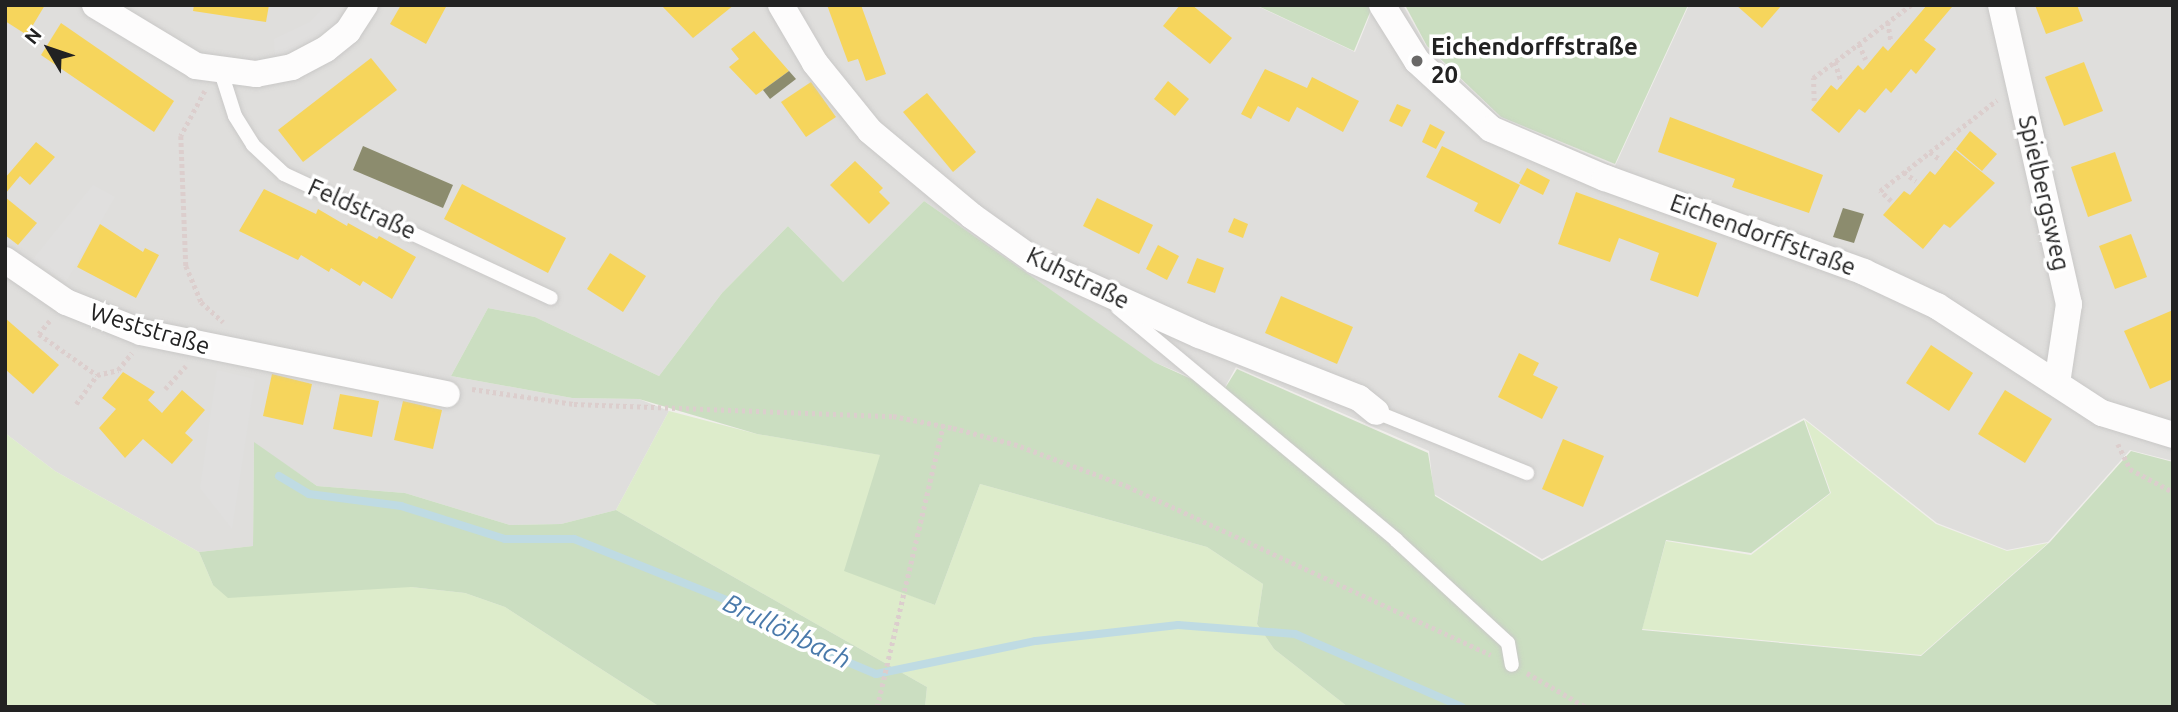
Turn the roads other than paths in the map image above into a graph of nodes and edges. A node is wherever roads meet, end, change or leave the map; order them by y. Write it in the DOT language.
graph roads {
  1 [pos="95,5"];
  2 [pos="365,5"];
  3 [pos="780,5"];
  4 [pos="1382,5"];
  5 [pos="2001,5"];
  6 [pos="220,72"];
  7 [pos="5,260"];
  8 [pos="1090,285"];
  9 [pos="551,298"];
  10 [pos="2057,383"];
  11 [pos="447,394"];
  12 [pos="1376,412"];
  13 [pos="2173,436"];
  14 [pos="1527,474"];
  15 [pos="1512,665"];
  1 -- 6 [label="street"];
  2 -- 6 [label="street"];
  3 -- 8 [label="street, Kuhstraße"];
  4 -- 10 [label="street, Eichendorffstraße"];
  5 -- 10 [label="street, Spielbergsweg"];
  6 -- 9 [label="lane, Feldstraße"];
  7 -- 11 [label="street, Weststraße"];
  8 -- 12 [label="street, Kuhstraße"];
  8 -- 15 [label="lane"];
  10 -- 13 [label="street, Eichendorffstraße"];
  12 -- 14 [label="lane"];
}
